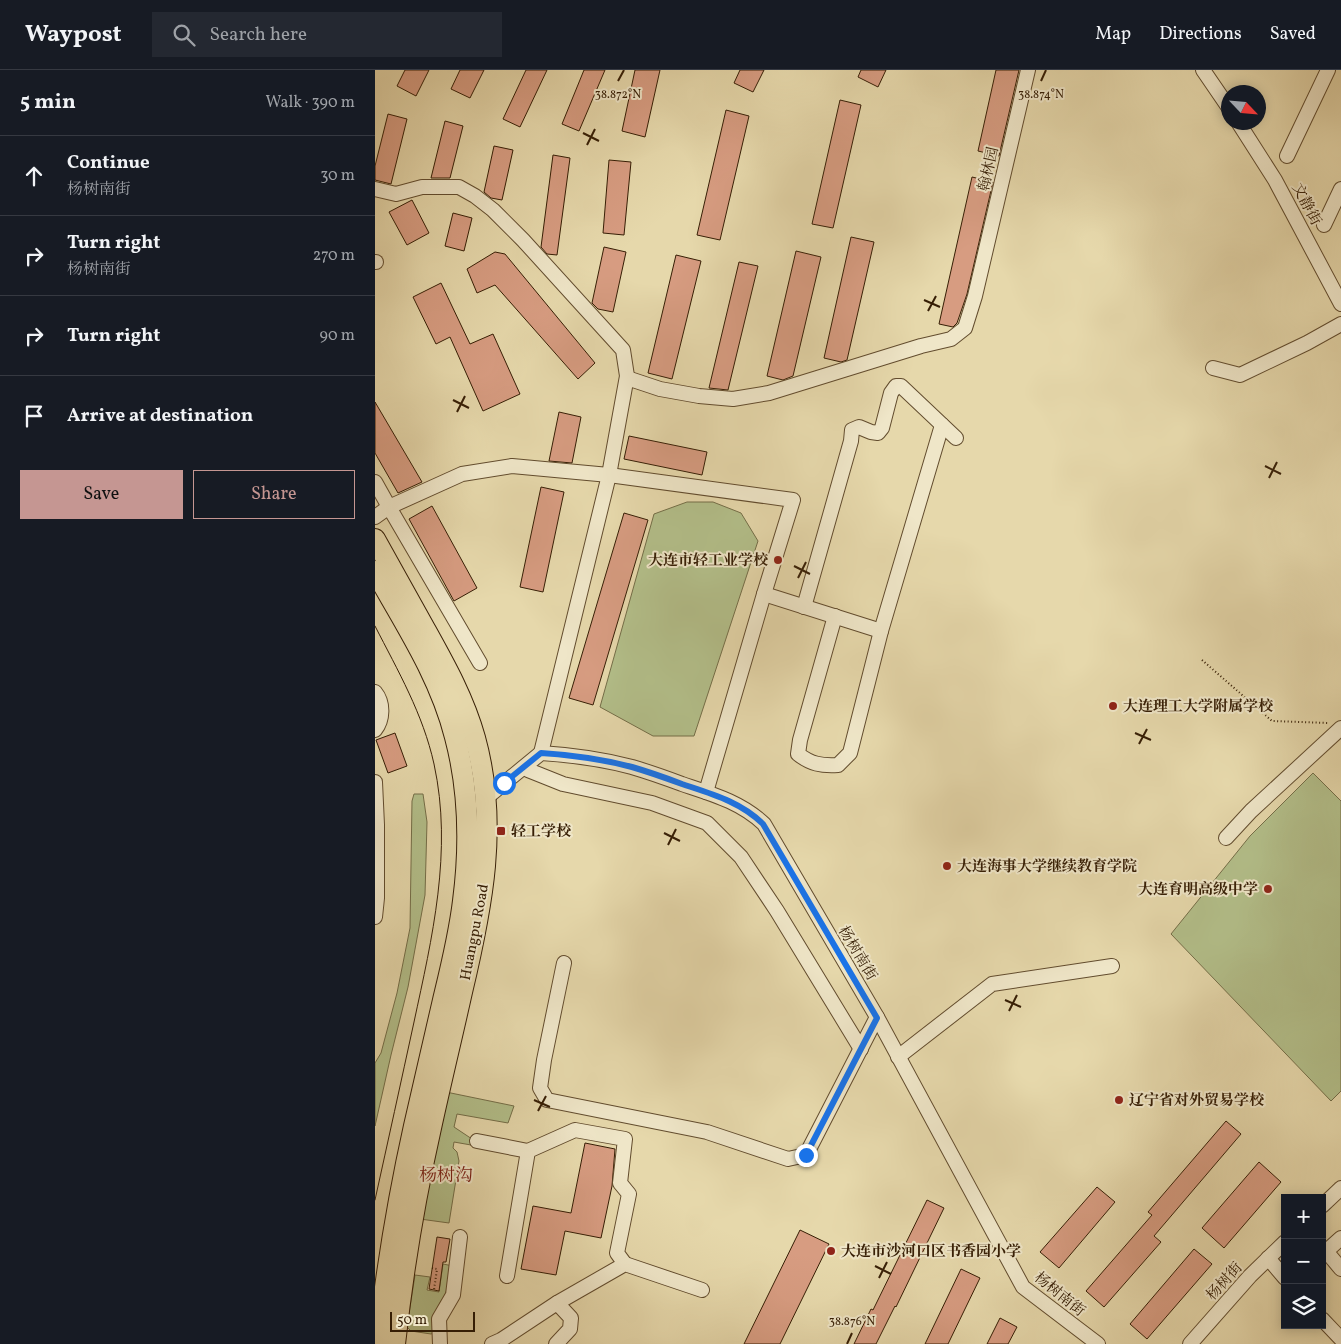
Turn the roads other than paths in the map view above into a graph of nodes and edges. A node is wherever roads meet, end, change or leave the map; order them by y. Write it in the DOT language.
graph roads {
  1 [pos="1028,70"];
  2 [pos="1203,70"];
  3 [pos="1328,70"];
  4 [pos="1221,96"];
  5 [pos="1243,130"];
  6 [pos="1287,156"];
  7 [pos="375,189"];
  8 [pos="1341,189"];
  9 [pos="1324,225"];
  10 [pos="1341,304"];
  11 [pos="1341,324"];
  12 [pos="1213,368"];
  13 [pos="627,378"];
  14 [pos="943,425"];
  15 [pos="956,438"];
  16 [pos="609,475"];
  17 [pos="375,482"];
  18 [pos="389,507"];
  19 [pos="375,517"];
  20 [pos="375,539"];
  21 [pos="375,571"];
  22 [pos="764,594"];
  23 [pos="804,607"];
  24 [pos="835,616"];
  25 [pos="881,631"];
  26 [pos="480,663"];
  27 [pos="375,692"];
  28 [pos="1336,725"];
  29 [pos="375,730"];
  30 [pos="541,753"];
  31 [pos="528,770"];
  32 [pos="375,782"];
  33 [pos="706,792"];
  34 [pos="486,798"];
  35 [pos="1226,838"];
  36 [pos="375,917"];
  37 [pos="564,962"];
  38 [pos="1112,966"];
  39 [pos="877,1018"];
  40 [pos="861,1049"];
  41 [pos="898,1057"];
  42 [pos="477,1140"];
  43 [pos="528,1151"];
  44 [pos="1341,1188"];
  45 [pos="1326,1202"];
  46 [pos="461,1237"];
  47 [pos="1341,1238"];
  48 [pos="1281,1246"];
  49 [pos="1326,1251"];
  50 [pos="1326,1255"];
  51 [pos="1268,1258"];
  52 [pos="625,1264"];
  53 [pos="1341,1269"];
  54 [pos="1281,1273"];
  55 [pos="507,1276"];
  56 [pos="702,1290"];
  57 [pos="557,1303"];
  58 [pos="1326,1323"];
  59 [pos="1341,1339"];
  60 [pos="378,1344"];
  61 [pos="395,1344"];
  62 [pos="440,1344"];
  63 [pos="492,1344"];
  64 [pos="556,1344"];
  65 [pos="1097,1344"];
  66 [pos="1190,1344"];
  1 -- 13 [label="street, 翰林园"];
  2 -- 4 [label="street"];
  3 -- 6 [label="street"];
  5 -- 10 [label="street, 文静街"];
  7 -- 13 [label="street"];
  8 -- 9 [label="street"];
  11 -- 12 [label="street"];
  13 -- 16 [label="street"];
  14 -- 15 [label="street"];
  14 -- 23 [label="street"];
  14 -- 25 [label="street"];
  16 -- 18 [label="street"];
  16 -- 22 [label="street"];
  16 -- 30 [label="street"];
  17 -- 18 [label="street"];
  18 -- 19 [label="street"];
  18 -- 26 [label="street"];
  20 -- 34 [label="highway, Huangpu Road"];
  21 -- 60 [label="highway, Huangpu Road"];
  22 -- 23 [label="street"];
  22 -- 33 [label="street"];
  23 -- 24 [label="street"];
  24 -- 25 [label="street"];
  24 -- 25 [label="street"];
  27 -- 29 [label="street"];
  28 -- 35 [label="street"];
  30 -- 33 [label="street, 杨树南街"];
  30 -- 34 [label="street"];
  31 -- 40 [label="street"];
  32 -- 36 [label="street"];
  33 -- 39 [label="street, 杨树南街"];
  34 -- 61 [label="highway, Huangpu Road"];
  37 -- 40 [label="street"];
  38 -- 41 [label="street"];
  39 -- 40 [label="street"];
  39 -- 41 [label="street, 杨树南街"];
  41 -- 65 [label="street, 杨树南街"];
  42 -- 43 [label="street"];
  43 -- 52 [label="street"];
  43 -- 55 [label="street"];
  44 -- 45 [label="street"];
  46 -- 62 [label="street"];
  47 -- 49 [label="street"];
  48 -- 51 [label="street, 杨树街"];
  50 -- 53 [label="street"];
  51 -- 54 [label="street"];
  51 -- 66 [label="street, 杨树街"];
  52 -- 56 [label="street"];
  52 -- 57 [label="street"];
  57 -- 63 [label="street"];
  57 -- 64 [label="street"];
  58 -- 59 [label="street"];
}
